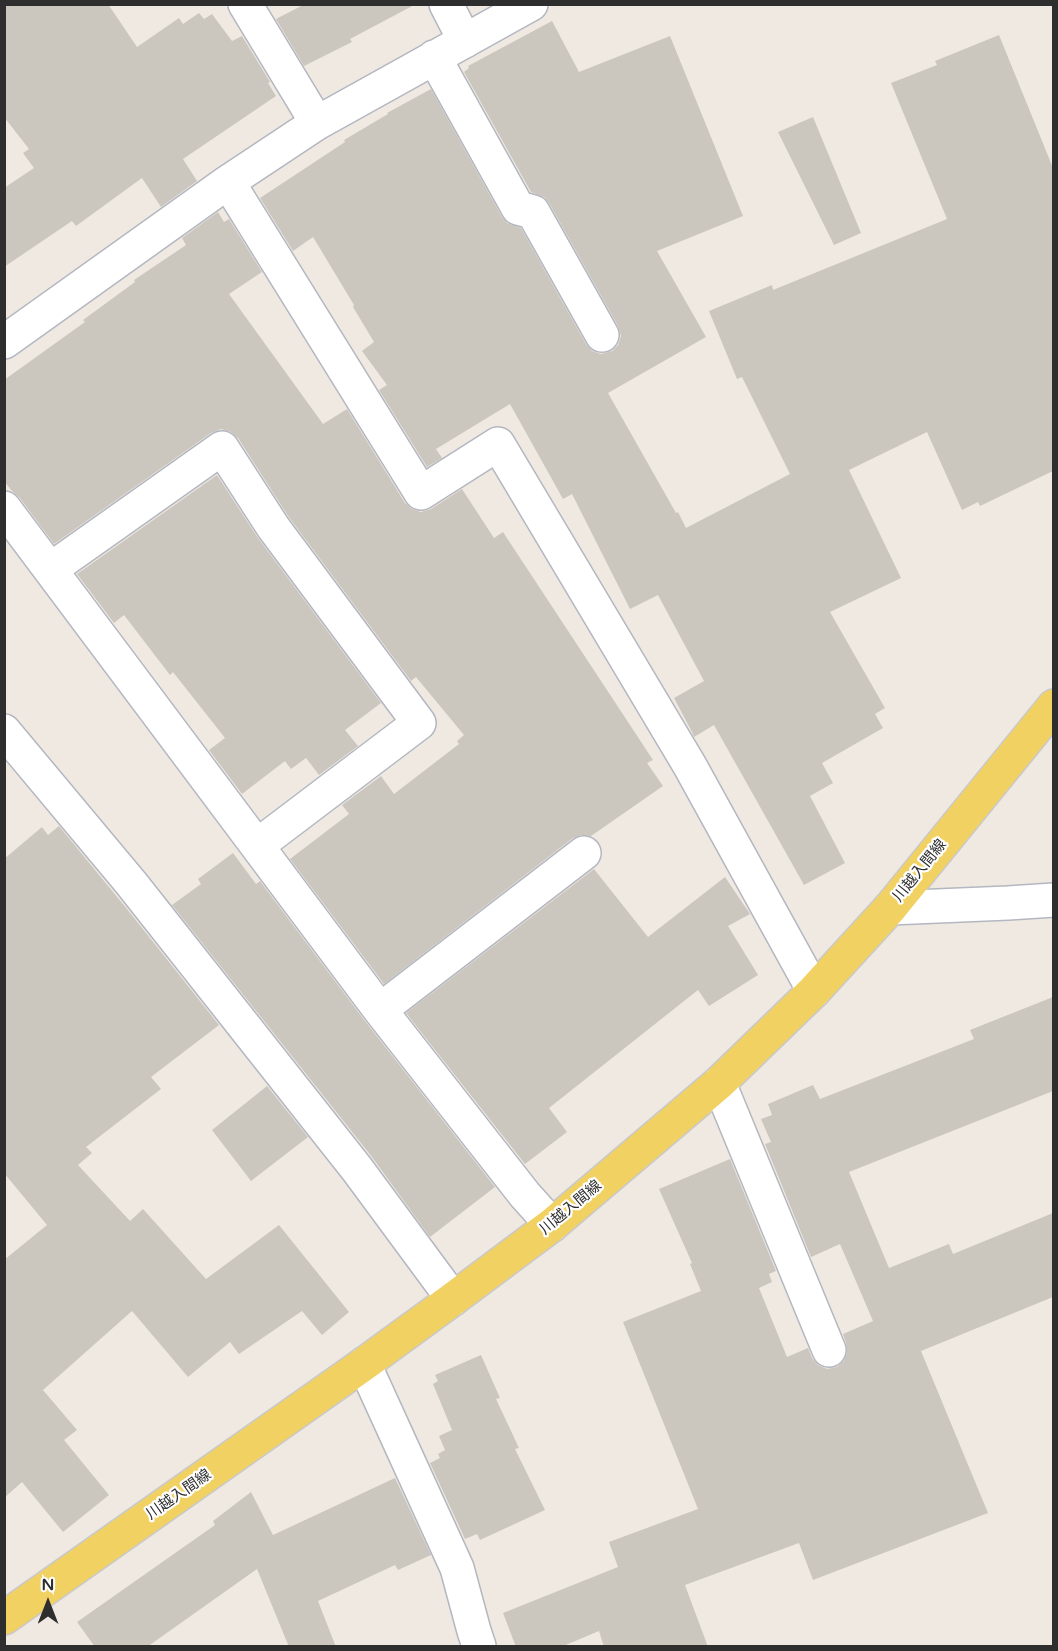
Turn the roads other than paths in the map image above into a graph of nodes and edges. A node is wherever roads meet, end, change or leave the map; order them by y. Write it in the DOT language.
graph roads {
  1 [pos="245,4"];
  2 [pos="446,4"];
  3 [pos="531,4"];
  4 [pos="465,41"];
  5 [pos="434,57"];
  6 [pos="316,123"];
  7 [pos="228,182"];
  8 [pos="602,335"];
  9 [pos="4,342"];
  10 [pos="4,508"];
  11 [pos="51,568"];
  12 [pos="1053,706"];
  13 [pos="4,731"];
  14 [pos="258,845"];
  15 [pos="584,853"];
  16 [pos="1053,900"];
  17 [pos="890,908"];
  18 [pos="814,991"];
  19 [pos="380,1010"];
  20 [pos="719,1083"];
  21 [pos="552,1225"];
  22 [pos="453,1299"];
  23 [pos="829,1350"];
  24 [pos="364,1364"];
  25 [pos="4,1618"];
  26 [pos="479,1647"];
  1 -- 6 [label="street"];
  2 -- 4 [label="street"];
  3 -- 4 [label="street"];
  4 -- 5 [label="street"];
  5 -- 6 [label="street"];
  5 -- 8 [label="street"];
  6 -- 7 [label="street"];
  7 -- 9 [label="street"];
  7 -- 18 [label="street"];
  10 -- 11 [label="street"];
  11 -- 14 [label="street"];
  11 -- 14 [label="street"];
  12 -- 17 [label="main road, 川越入間線"];
  13 -- 22 [label="street"];
  14 -- 19 [label="street"];
  15 -- 19 [label="street"];
  16 -- 17 [label="street"];
  17 -- 18 [label="main road, 川越入間線"];
  18 -- 20 [label="main road, 川越入間線"];
  19 -- 21 [label="street"];
  20 -- 21 [label="main road, 川越入間線"];
  20 -- 23 [label="street"];
  21 -- 22 [label="main road, 川越入間線"];
  22 -- 24 [label="main road, 川越入間線"];
  24 -- 25 [label="main road, 川越入間線"];
  24 -- 26 [label="street"];
}
